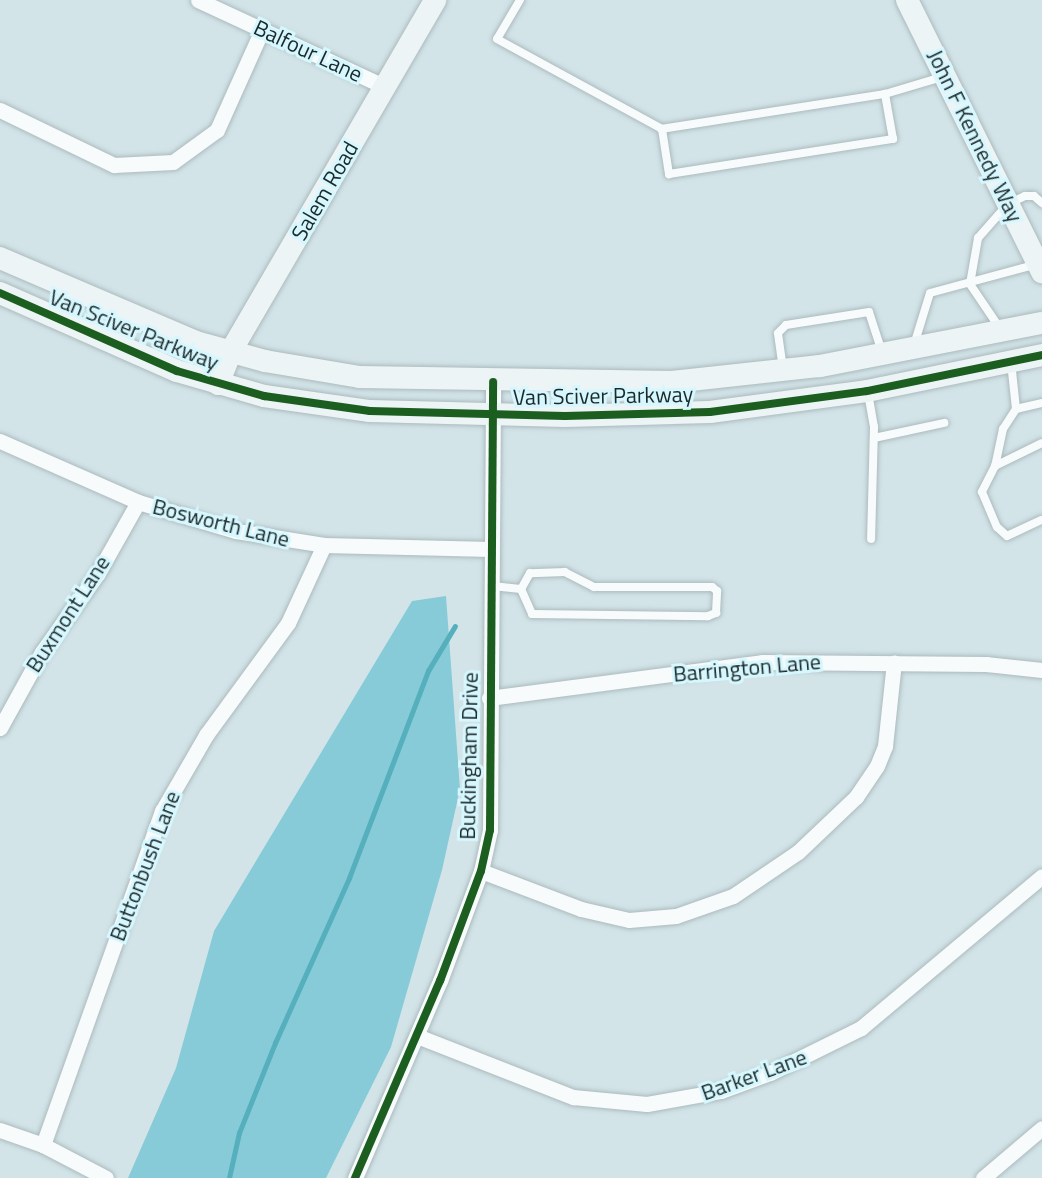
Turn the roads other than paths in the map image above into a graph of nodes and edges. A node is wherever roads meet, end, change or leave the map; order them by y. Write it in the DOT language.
graph roads {
  1 [pos="198,0"];
  2 [pos="435,0"];
  3 [pos="520,0"];
  4 [pos="907,0"];
  5 [pos="262,30"];
  6 [pos="945,76"];
  7 [pos="385,87"];
  8 [pos="885,94"];
  9 [pos="0,110"];
  10 [pos="662,129"];
  11 [pos="1042,203"];
  12 [pos="1008,204"];
  13 [pos="0,258"];
  14 [pos="1040,268"];
  15 [pos="970,284"];
  16 [pos="0,293"];
  17 [pos="1042,323"];
  18 [pos="1002,331"];
  19 [pos="913,349"];
  20 [pos="231,351"];
  21 [pos="883,355"];
  22 [pos="1042,355"];
  23 [pos="1011,362"];
  24 [pos="783,370"];
  25 [pos="492,382"];
  26 [pos="218,384"];
  27 [pos="867,391"];
  28 [pos="1042,403"];
  29 [pos="1016,409"];
  30 [pos="491,416"];
  31 [pos="944,423"];
  32 [pos="874,438"];
  33 [pos="0,441"];
  34 [pos="1042,443"];
  35 [pos="995,466"];
  36 [pos="138,502"];
  37 [pos="1042,520"];
  38 [pos="871,539"];
  39 [pos="324,545"];
  40 [pos="491,549"];
  41 [pos="490,586"];
  42 [pos="521,589"];
  43 [pos="894,663"];
  44 [pos="1042,670"];
  45 [pos="489,698"];
  46 [pos="0,728"];
  47 [pos="481,871"];
  48 [pos="1042,876"];
  49 [pos="417,1036"];
  50 [pos="1042,1128"];
  51 [pos="0,1130"];
  52 [pos="43,1145"];
  53 [pos="106,1178"];
  54 [pos="355,1178"];
  55 [pos="983,1178"];
  1 -- 5 [label="street, Balfour Lane"];
  2 -- 7 [label="street, Salem Road"];
  3 -- 10 [label="lane"];
  4 -- 6 [label="street, John F Kennedy Way"];
  5 -- 7 [label="street, Balfour Lane"];
  5 -- 9 [label="street"];
  6 -- 8 [label="lane"];
  6 -- 12 [label="street, John F Kennedy Way"];
  7 -- 20 [label="street, Salem Road"];
  8 -- 10 [label="lane"];
  8 -- 10 [label="lane"];
  11 -- 12 [label="lane"];
  12 -- 14 [label="street, John F Kennedy Way"];
  12 -- 15 [label="lane"];
  13 -- 20 [label="street, Van Sciver Parkway"];
  14 -- 15 [label="lane"];
  15 -- 18 [label="lane"];
  15 -- 19 [label="lane"];
  16 -- 26 [label="street, Van Sciver Parkway"];
  17 -- 18 [label="street, Van Sciver Parkway"];
  18 -- 19 [label="street, Van Sciver Parkway"];
  19 -- 21 [label="street, Van Sciver Parkway"];
  20 -- 25 [label="street, Van Sciver Parkway"];
  20 -- 26 [label="street, Salem Road"];
  21 -- 24 [label="street, Van Sciver Parkway"];
  21 -- 24 [label="lane"];
  22 -- 23 [label="street, Van Sciver Parkway"];
  23 -- 27 [label="street, Van Sciver Parkway"];
  23 -- 29 [label="lane"];
  24 -- 25 [label="street, Van Sciver Parkway"];
  25 -- 30 [label="street, Buckingham Drive"];
  26 -- 30 [label="street, Van Sciver Parkway"];
  27 -- 30 [label="street, Van Sciver Parkway"];
  27 -- 32 [label="lane"];
  28 -- 29 [label="lane"];
  29 -- 35 [label="lane"];
  30 -- 40 [label="street, Buckingham Drive"];
  31 -- 32 [label="lane"];
  32 -- 38 [label="lane"];
  33 -- 36 [label="street, Bosworth Lane"];
  34 -- 35 [label="lane"];
  35 -- 37 [label="lane"];
  36 -- 39 [label="street, Bosworth Lane"];
  36 -- 46 [label="street, Buxmont Lane"];
  39 -- 40 [label="street, Bosworth Lane"];
  39 -- 52 [label="street, Buttonbush Lane"];
  40 -- 41 [label="street, Buckingham Drive"];
  41 -- 42 [label="lane"];
  41 -- 45 [label="street, Buckingham Drive"];
  42 -- 42 [label="lane"];
  43 -- 44 [label="street, Barrington Lane"];
  43 -- 45 [label="street, Barrington Lane"];
  43 -- 47 [label="street"];
  45 -- 47 [label="street, Buckingham Drive"];
  47 -- 49 [label="street, Buckingham Drive"];
  48 -- 49 [label="street, Barker Lane"];
  49 -- 54 [label="street, Buckingham Drive"];
  50 -- 55 [label="street"];
  51 -- 52 [label="street"];
  52 -- 53 [label="street"];
}
